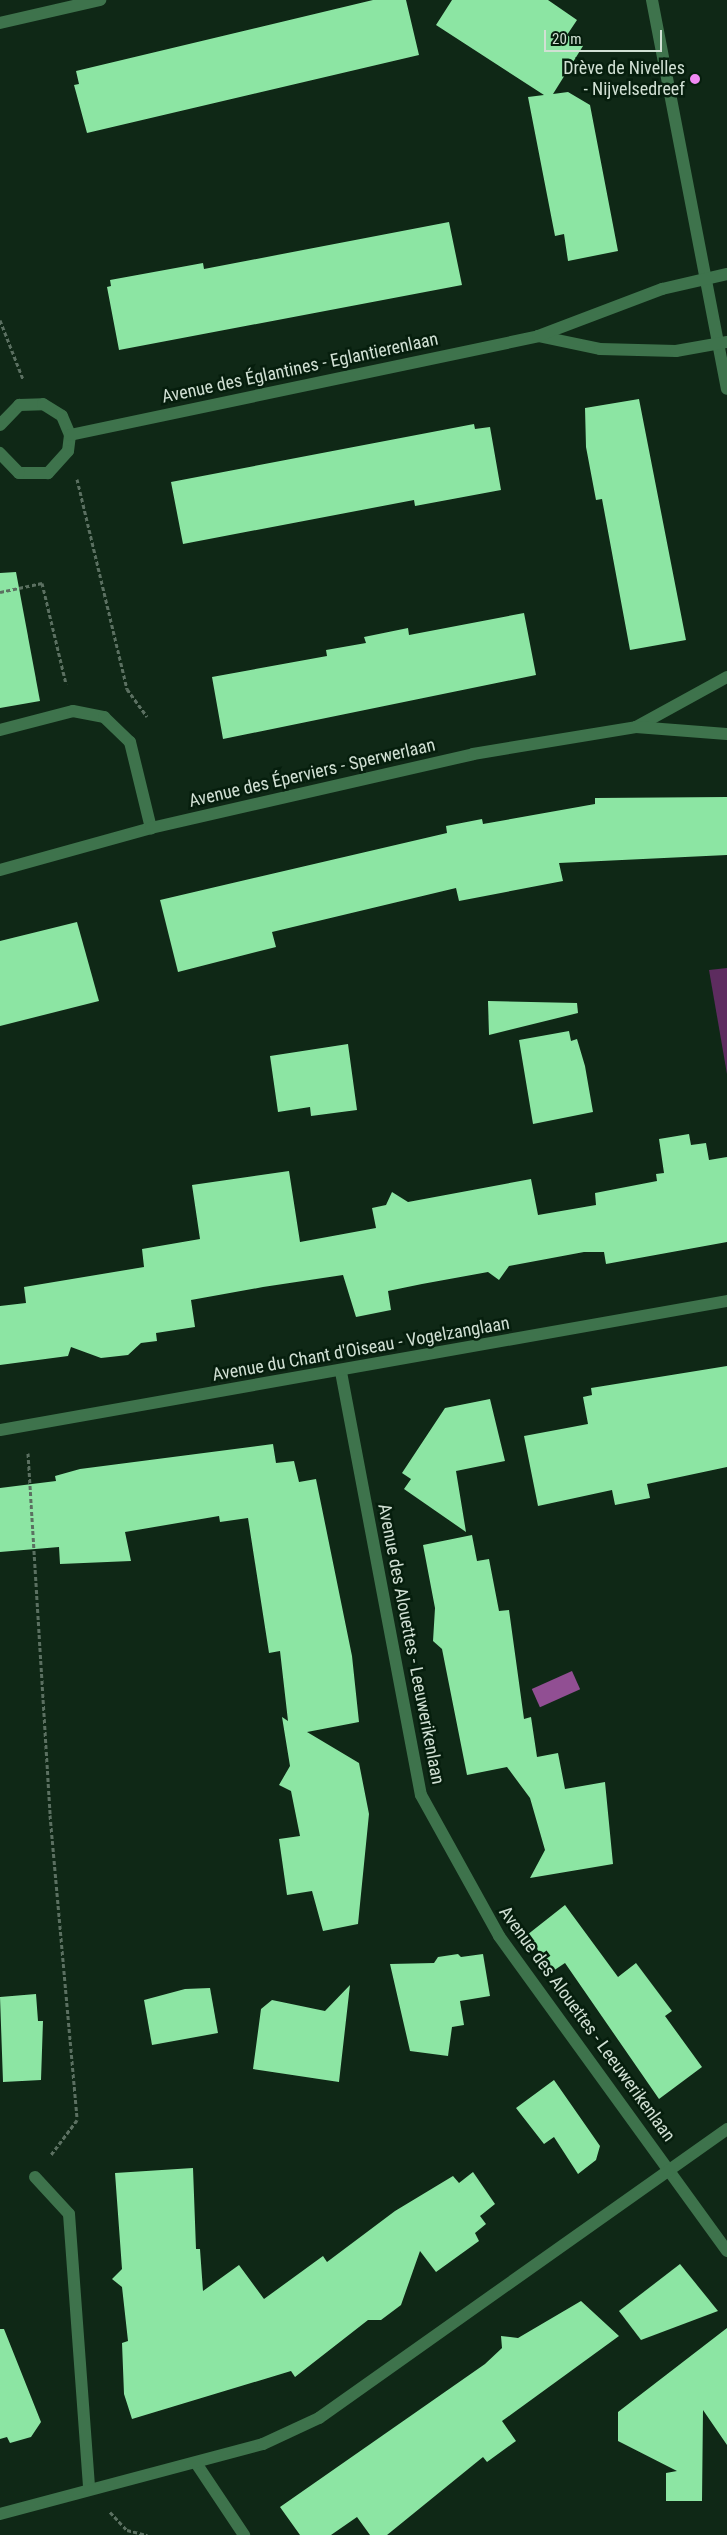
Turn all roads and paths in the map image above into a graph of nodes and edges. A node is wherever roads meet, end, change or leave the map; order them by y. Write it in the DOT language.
graph roads {
  1 [pos="652,0"];
  2 [pos="92,1"];
  3 [pos="0,22"];
  4 [pos="727,274"];
  5 [pos="705,278"];
  6 [pos="0,320"];
  7 [pos="538,336"];
  8 [pos="723,343"];
  9 [pos="727,388"];
  10 [pos="32,402"];
  11 [pos="0,425"];
  12 [pos="70,435"];
  13 [pos="0,453"];
  14 [pos="82,484"];
  15 [pos="0,592"];
  16 [pos="727,677"];
  17 [pos="127,689"];
  18 [pos="72,711"];
  19 [pos="636,727"];
  20 [pos="0,730"];
  21 [pos="727,734"];
  22 [pos="151,828"];
  23 [pos="0,870"];
  24 [pos="727,1301"];
  25 [pos="341,1372"];
  26 [pos="0,1430"];
  27 [pos="28,1450"];
  28 [pos="727,2129"];
  29 [pos="668,2168"];
  30 [pos="34,2177"];
  31 [pos="727,2251"];
  32 [pos="196,2463"];
  33 [pos="89,2489"];
  34 [pos="0,2514"];
  35 [pos="147,2535"];
  36 [pos="244,2535"];
  1 -- 5 [label="street"];
  2 -- 3 [label="street"];
  4 -- 5 [label="street, Avenue des Églantines - Eglantierenlaan"];
  5 -- 7 [label="street, Avenue des Églantines - Eglantierenlaan"];
  5 -- 8 [label="street"];
  6 -- 10 [label="path"];
  7 -- 8 [label="street, Avenue des Églantines - Eglantierenlaan"];
  7 -- 12 [label="street, Avenue des Églantines - Eglantierenlaan"];
  8 -- 9 [label="street"];
  10 -- 11 [label="street"];
  10 -- 12 [label="street"];
  12 -- 13 [label="street"];
  14 -- 17 [label="path"];
  15 -- 18 [label="path"];
  16 -- 19 [label="street, Avenue des Éperviers - Sperwerlaan"];
  18 -- 20 [label="street"];
  18 -- 22 [label="street"];
  19 -- 21 [label="street, Avenue des Éperviers - Sperwerlaan"];
  19 -- 22 [label="street, Avenue des Éperviers - Sperwerlaan"];
  22 -- 23 [label="street, Avenue des Éperviers - Sperwerlaan"];
  24 -- 25 [label="street, Avenue du Chant d'Oiseau - Vogelzanglaan"];
  25 -- 26 [label="street, Avenue du Chant d'Oiseau - Vogelzanglaan"];
  25 -- 29 [label="street, Avenue des Alouettes - Leeuwerikenlaan"];
  27 -- 30 [label="path"];
  28 -- 29 [label="street"];
  29 -- 31 [label="street, Avenue des Alouettes - Leeuwerikenlaan"];
  29 -- 32 [label="street"];
  30 -- 33 [label="street"];
  32 -- 33 [label="street"];
  32 -- 36 [label="street"];
  33 -- 34 [label="street"];
  33 -- 35 [label="path"];
}
